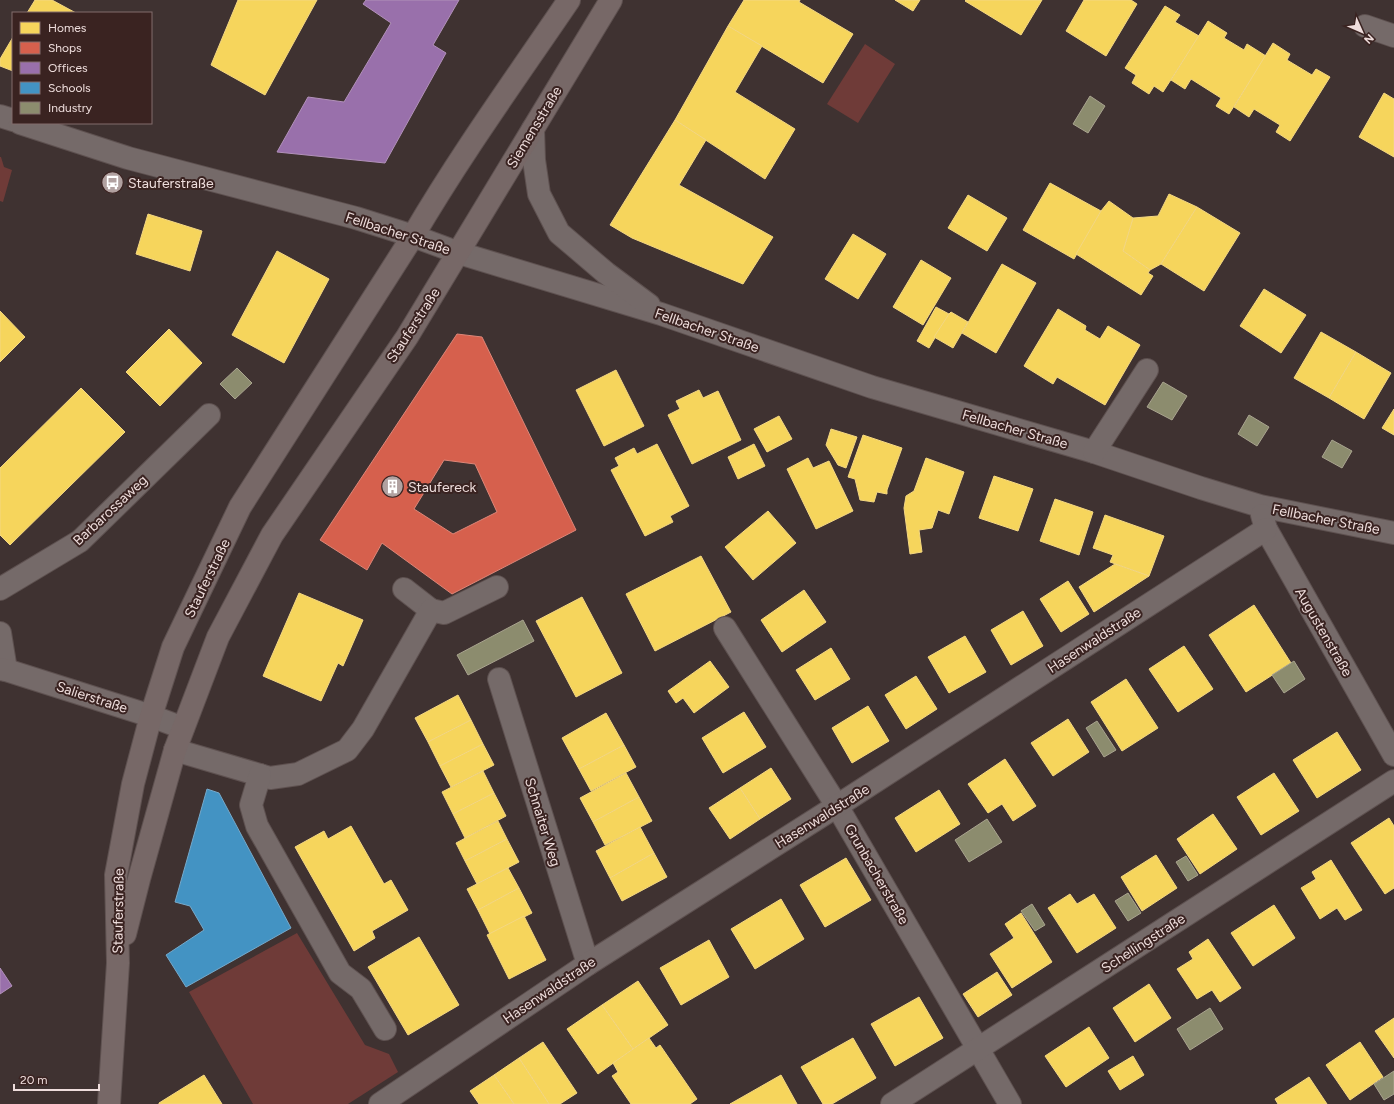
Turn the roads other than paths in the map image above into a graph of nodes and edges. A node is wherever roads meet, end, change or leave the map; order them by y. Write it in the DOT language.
graph roads {
  1 [pos="569,0"];
  2 [pos="611,0"];
  3 [pos="1365,26"];
  4 [pos="1394,36"];
  5 [pos="0,116"];
  6 [pos="12,120"];
  7 [pos="23,124"];
  8 [pos="533,129"];
  9 [pos="413,236"];
  10 [pos="459,253"];
  11 [pos="661,314"];
  12 [pos="1146,370"];
  13 [pos="209,415"];
  14 [pos="1094,452"];
  15 [pos="1260,506"];
  16 [pos="1266,529"];
  17 [pos="1394,533"];
  18 [pos="497,587"];
  19 [pos="0,589"];
  20 [pos="404,589"];
  21 [pos="431,610"];
  22 [pos="725,628"];
  23 [pos="0,633"];
  24 [pos="3,670"];
  25 [pos="499,679"];
  26 [pos="151,716"];
  27 [pos="182,728"];
  28 [pos="175,750"];
  29 [pos="1394,755"];
  30 [pos="260,776"];
  31 [pos="1394,781"];
  32 [pos="838,806"];
  33 [pos="118,963"];
  34 [pos="588,964"];
  35 [pos="385,1029"];
  36 [pos="979,1049"];
  37 [pos="109,1104"];
  38 [pos="380,1104"];
  39 [pos="892,1104"];
  40 [pos="1010,1104"];
  1 -- 9 [label="main road"];
  2 -- 8 [label="main road, Siemensstraße"];
  3 -- 4 [label="street"];
  5 -- 6 [label="street"];
  7 -- 9 [label="street, Fellbacher Straße"];
  8 -- 10 [label="main road, Siemensstraße"];
  8 -- 11 [label="street"];
  9 -- 10 [label="street, Fellbacher Straße"];
  9 -- 26 [label="main road, Stauferstraße"];
  10 -- 11 [label="street, Fellbacher Straße"];
  10 -- 27 [label="main road, Stauferstraße"];
  11 -- 14 [label="street, Fellbacher Straße"];
  12 -- 14 [label="street"];
  13 -- 19 [label="street, Barbarossaweg"];
  14 -- 15 [label="street, Fellbacher Straße"];
  15 -- 16 [label="street, Augustenstraße"];
  15 -- 17 [label="street, Fellbacher Straße"];
  16 -- 29 [label="street, Augustenstraße"];
  16 -- 32 [label="street, Hasenwaldstraße"];
  18 -- 21 [label="street"];
  20 -- 21 [label="street"];
  21 -- 30 [label="street"];
  22 -- 32 [label="street, Grunbacherstraße"];
  23 -- 24 [label="street"];
  24 -- 26 [label="street, Salierstraße"];
  25 -- 34 [label="street, Schnaiter Weg"];
  26 -- 27 [label="street, Salierstraße"];
  26 -- 33 [label="main road, Stauferstraße"];
  27 -- 28 [label="main road, Stauferstraße"];
  28 -- 30 [label="street"];
  28 -- 33 [label="main road, Stauferstraße"];
  30 -- 35 [label="street"];
  31 -- 36 [label="street, Schellingstraße"];
  32 -- 34 [label="street, Hasenwaldstraße"];
  32 -- 36 [label="street, Grunbacherstraße"];
  33 -- 37 [label="main road, Stauferstraße"];
  34 -- 38 [label="street, Hasenwaldstraße"];
  36 -- 39 [label="street, Schellingstraße"];
  36 -- 40 [label="street, Grunbacherstraße"];
}
